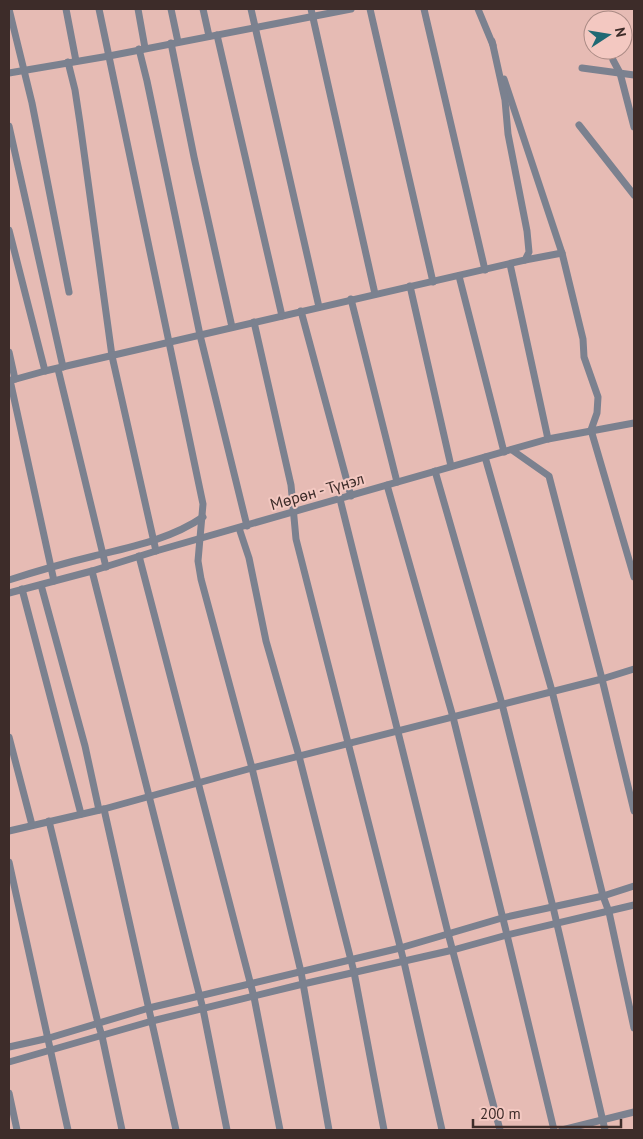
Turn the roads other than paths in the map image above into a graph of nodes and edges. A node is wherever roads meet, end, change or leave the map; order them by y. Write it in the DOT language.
graph roads {
  1 [pos="10,9"];
  2 [pos="66,9"];
  3 [pos="99,9"];
  4 [pos="138,9"];
  5 [pos="171,9"];
  6 [pos="203,9"];
  7 [pos="251,9"];
  8 [pos="311,9"];
  9 [pos="351,9"];
  10 [pos="370,9"];
  11 [pos="424,9"];
  12 [pos="478,9"];
  13 [pos="313,17"];
  14 [pos="255,28"];
  15 [pos="213,36"];
  16 [pos="492,41"];
  17 [pos="175,43"];
  18 [pos="142,49"];
  19 [pos="109,56"];
  20 [pos="613,60"];
  21 [pos="72,62"];
  22 [pos="582,68"];
  23 [pos="24,70"];
  24 [pos="9,73"];
  25 [pos="620,73"];
  26 [pos="634,74"];
  27 [pos="579,125"];
  28 [pos="9,126"];
  29 [pos="634,128"];
  30 [pos="634,194"];
  31 [pos="9,230"];
  32 [pos="562,253"];
  33 [pos="525,260"];
  34 [pos="510,264"];
  35 [pos="485,270"];
  36 [pos="459,276"];
  37 [pos="433,282"];
  38 [pos="410,286"];
  39 [pos="69,292"];
  40 [pos="375,294"];
  41 [pos="351,299"];
  42 [pos="319,307"];
  43 [pos="301,311"];
  44 [pos="282,316"];
  45 [pos="254,322"];
  46 [pos="232,328"];
  47 [pos="200,335"];
  48 [pos="170,342"];
  49 [pos="9,352"];
  50 [pos="112,356"];
  51 [pos="61,368"];
  52 [pos="45,371"];
  53 [pos="11,380"];
  54 [pos="634,423"];
  55 [pos="591,430"];
  56 [pos="548,439"];
  57 [pos="512,450"];
  58 [pos="504,452"];
  59 [pos="485,457"];
  60 [pos="451,466"];
  61 [pos="435,471"];
  62 [pos="397,482"];
  63 [pos="388,485"];
  64 [pos="351,496"];
  65 [pos="340,499"];
  66 [pos="293,512"];
  67 [pos="203,517"];
  68 [pos="247,526"];
  69 [pos="240,528"];
  70 [pos="200,539"];
  71 [pos="154,540"];
  72 [pos="156,551"];
  73 [pos="102,554"];
  74 [pos="140,556"];
  75 [pos="50,567"];
  76 [pos="106,567"];
  77 [pos="92,571"];
  78 [pos="634,577"];
  79 [pos="9,580"];
  80 [pos="54,581"];
  81 [pos="41,585"];
  82 [pos="22,589"];
  83 [pos="9,593"];
  84 [pos="634,669"];
  85 [pos="602,679"];
  86 [pos="552,691"];
  87 [pos="502,704"];
  88 [pos="452,717"];
  89 [pos="397,731"];
  90 [pos="9,737"];
  91 [pos="347,744"];
  92 [pos="299,756"];
  93 [pos="252,768"];
  94 [pos="197,782"];
  95 [pos="147,795"];
  96 [pos="101,809"];
  97 [pos="634,811"];
  98 [pos="81,814"];
  99 [pos="49,821"];
  100 [pos="32,825"];
  101 [pos="9,831"];
  102 [pos="9,862"];
  103 [pos="634,886"];
  104 [pos="603,896"];
  105 [pos="634,904"];
  106 [pos="553,907"];
  107 [pos="609,912"];
  108 [pos="502,918"];
  109 [pos="557,923"];
  110 [pos="448,933"];
  111 [pos="507,935"];
  112 [pos="400,948"];
  113 [pos="453,950"];
  114 [pos="351,959"];
  115 [pos="404,962"];
  116 [pos="301,972"];
  117 [pos="354,972"];
  118 [pos="249,984"];
  119 [pos="303,984"];
  120 [pos="199,996"];
  121 [pos="254,997"];
  122 [pos="149,1008"];
  123 [pos="203,1009"];
  124 [pos="152,1021"];
  125 [pos="98,1023"];
  126 [pos="634,1028"];
  127 [pos="102,1036"];
  128 [pos="49,1038"];
  129 [pos="9,1047"];
  130 [pos="51,1050"];
  131 [pos="9,1062"];
  132 [pos="9,1093"];
  133 [pos="634,1112"];
  134 [pos="602,1120"];
  135 [pos="17,1130"];
  136 [pos="68,1130"];
  137 [pos="122,1130"];
  138 [pos="176,1130"];
  139 [pos="227,1130"];
  140 [pos="280,1130"];
  141 [pos="329,1130"];
  142 [pos="384,1130"];
  143 [pos="442,1130"];
  144 [pos="500,1130"];
  145 [pos="554,1130"];
  146 [pos="562,1130"];
  147 [pos="605,1130"];
  1 -- 23 [label="street"];
  2 -- 21 [label="street"];
  3 -- 19 [label="street"];
  4 -- 18 [label="street"];
  5 -- 17 [label="street"];
  6 -- 15 [label="street"];
  7 -- 14 [label="street"];
  8 -- 13 [label="street"];
  9 -- 13 [label="street"];
  10 -- 37 [label="street"];
  11 -- 35 [label="street"];
  12 -- 16 [label="street"];
  13 -- 14 [label="street"];
  13 -- 40 [label="street"];
  14 -- 15 [label="street"];
  14 -- 42 [label="street"];
  15 -- 17 [label="street"];
  15 -- 44 [label="street"];
  16 -- 32 [label="street"];
  16 -- 33 [label="street"];
  17 -- 18 [label="street"];
  17 -- 46 [label="street"];
  18 -- 19 [label="street"];
  18 -- 47 [label="street"];
  19 -- 21 [label="street"];
  19 -- 48 [label="street"];
  20 -- 25 [label="street"];
  21 -- 23 [label="street"];
  21 -- 50 [label="street"];
  22 -- 25 [label="street"];
  23 -- 24 [label="street"];
  23 -- 39 [label="street"];
  25 -- 26 [label="street"];
  25 -- 29 [label="street"];
  27 -- 30 [label="street"];
  28 -- 51 [label="street"];
  31 -- 52 [label="street"];
  32 -- 33 [label="street"];
  32 -- 55 [label="street"];
  33 -- 34 [label="street"];
  34 -- 35 [label="street"];
  34 -- 56 [label="street"];
  35 -- 36 [label="street"];
  36 -- 37 [label="street"];
  36 -- 58 [label="street"];
  37 -- 38 [label="street"];
  38 -- 40 [label="street"];
  38 -- 60 [label="street"];
  40 -- 41 [label="street"];
  41 -- 42 [label="street"];
  41 -- 62 [label="street"];
  42 -- 43 [label="street"];
  43 -- 44 [label="street"];
  43 -- 64 [label="street"];
  44 -- 45 [label="street"];
  45 -- 46 [label="street"];
  45 -- 66 [label="street"];
  46 -- 47 [label="street"];
  47 -- 48 [label="street"];
  47 -- 68 [label="street"];
  48 -- 50 [label="street"];
  48 -- 67 [label="street"];
  49 -- 53 [label="street"];
  50 -- 51 [label="street"];
  50 -- 71 [label="street"];
  51 -- 52 [label="street"];
  51 -- 73 [label="street"];
  52 -- 53 [label="street"];
  53 -- 75 [label="street"];
  54 -- 55 [label="street, Мөрөн - Түнэл"];
  55 -- 56 [label="street, Мөрөн - Түнэл"];
  55 -- 78 [label="street"];
  56 -- 57 [label="street, Мөрөн - Түнэл"];
  57 -- 58 [label="street, Мөрөн - Түнэл"];
  57 -- 85 [label="street"];
  58 -- 59 [label="street, Мөрөн - Түнэл"];
  59 -- 60 [label="street, Мөрөн - Түнэл"];
  59 -- 86 [label="street"];
  60 -- 61 [label="street, Мөрөн - Түнэл"];
  61 -- 62 [label="street, Мөрөн - Түнэл"];
  61 -- 87 [label="street"];
  62 -- 63 [label="street, Мөрөн - Түнэл"];
  63 -- 64 [label="street, Мөрөн - Түнэл"];
  63 -- 88 [label="street"];
  64 -- 65 [label="street, Мөрөн - Түнэл"];
  65 -- 66 [label="street, Мөрөн - Түнэл"];
  65 -- 89 [label="street"];
  66 -- 68 [label="street, Мөрөн - Түнэл"];
  66 -- 91 [label="street"];
  67 -- 70 [label="street"];
  67 -- 71 [label="street"];
  68 -- 69 [label="street, Мөрөн - Түнэл"];
  69 -- 70 [label="street, Мөрөн - Түнэл"];
  69 -- 92 [label="street"];
  70 -- 72 [label="street, Мөрөн - Түнэл"];
  70 -- 93 [label="street"];
  71 -- 72 [label="street"];
  71 -- 73 [label="street"];
  72 -- 74 [label="street, Мөрөн - Түнэл"];
  73 -- 75 [label="street"];
  73 -- 76 [label="street"];
  74 -- 76 [label="street, Мөрөн - Түнэл"];
  74 -- 94 [label="street"];
  75 -- 79 [label="street"];
  75 -- 80 [label="street"];
  76 -- 77 [label="street, Мөрөн - Түнэл"];
  77 -- 80 [label="street, Мөрөн - Түнэл"];
  77 -- 95 [label="street"];
  80 -- 81 [label="street, Мөрөн - Түнэл"];
  81 -- 82 [label="street, Мөрөн - Түнэл"];
  81 -- 96 [label="street"];
  82 -- 83 [label="street, Мөрөн - Түнэл"];
  82 -- 98 [label="street"];
  84 -- 85 [label="street"];
  85 -- 86 [label="street"];
  85 -- 97 [label="street"];
  86 -- 87 [label="street"];
  86 -- 104 [label="street"];
  87 -- 88 [label="street"];
  87 -- 106 [label="street"];
  88 -- 89 [label="street"];
  88 -- 108 [label="street"];
  89 -- 91 [label="street"];
  89 -- 110 [label="street"];
  90 -- 100 [label="street"];
  91 -- 92 [label="street"];
  91 -- 112 [label="street"];
  92 -- 93 [label="street"];
  92 -- 114 [label="street"];
  93 -- 94 [label="street"];
  93 -- 116 [label="street"];
  94 -- 95 [label="street"];
  94 -- 118 [label="street"];
  95 -- 96 [label="street"];
  95 -- 120 [label="street"];
  96 -- 98 [label="street"];
  96 -- 122 [label="street"];
  98 -- 99 [label="street"];
  99 -- 100 [label="street"];
  99 -- 125 [label="street"];
  100 -- 101 [label="street"];
  102 -- 128 [label="street"];
  103 -- 104 [label="street"];
  104 -- 106 [label="street"];
  104 -- 107 [label="street"];
  105 -- 107 [label="street"];
  106 -- 108 [label="street"];
  106 -- 109 [label="street"];
  107 -- 109 [label="street"];
  107 -- 126 [label="street"];
  108 -- 110 [label="street"];
  108 -- 111 [label="street"];
  109 -- 111 [label="street"];
  109 -- 134 [label="street"];
  110 -- 112 [label="street"];
  110 -- 113 [label="street"];
  111 -- 113 [label="street"];
  111 -- 145 [label="street"];
  112 -- 114 [label="street"];
  112 -- 115 [label="street"];
  113 -- 115 [label="street"];
  113 -- 144 [label="street"];
  114 -- 116 [label="street"];
  114 -- 117 [label="street"];
  115 -- 117 [label="street"];
  115 -- 143 [label="street"];
  116 -- 118 [label="street"];
  116 -- 119 [label="street"];
  117 -- 119 [label="street"];
  117 -- 142 [label="street"];
  118 -- 120 [label="street"];
  118 -- 121 [label="street"];
  119 -- 121 [label="street"];
  119 -- 141 [label="street"];
  120 -- 122 [label="street"];
  120 -- 123 [label="street"];
  121 -- 123 [label="street"];
  121 -- 140 [label="street"];
  122 -- 124 [label="street"];
  122 -- 125 [label="street"];
  123 -- 124 [label="street"];
  123 -- 139 [label="street"];
  124 -- 127 [label="street"];
  124 -- 138 [label="street"];
  125 -- 127 [label="street"];
  125 -- 128 [label="street"];
  127 -- 130 [label="street"];
  127 -- 137 [label="street"];
  128 -- 129 [label="street"];
  128 -- 130 [label="street"];
  130 -- 131 [label="street"];
  130 -- 136 [label="street"];
  132 -- 135 [label="street"];
  133 -- 134 [label="street"];
  134 -- 146 [label="street"];
  134 -- 147 [label="street"];
}
